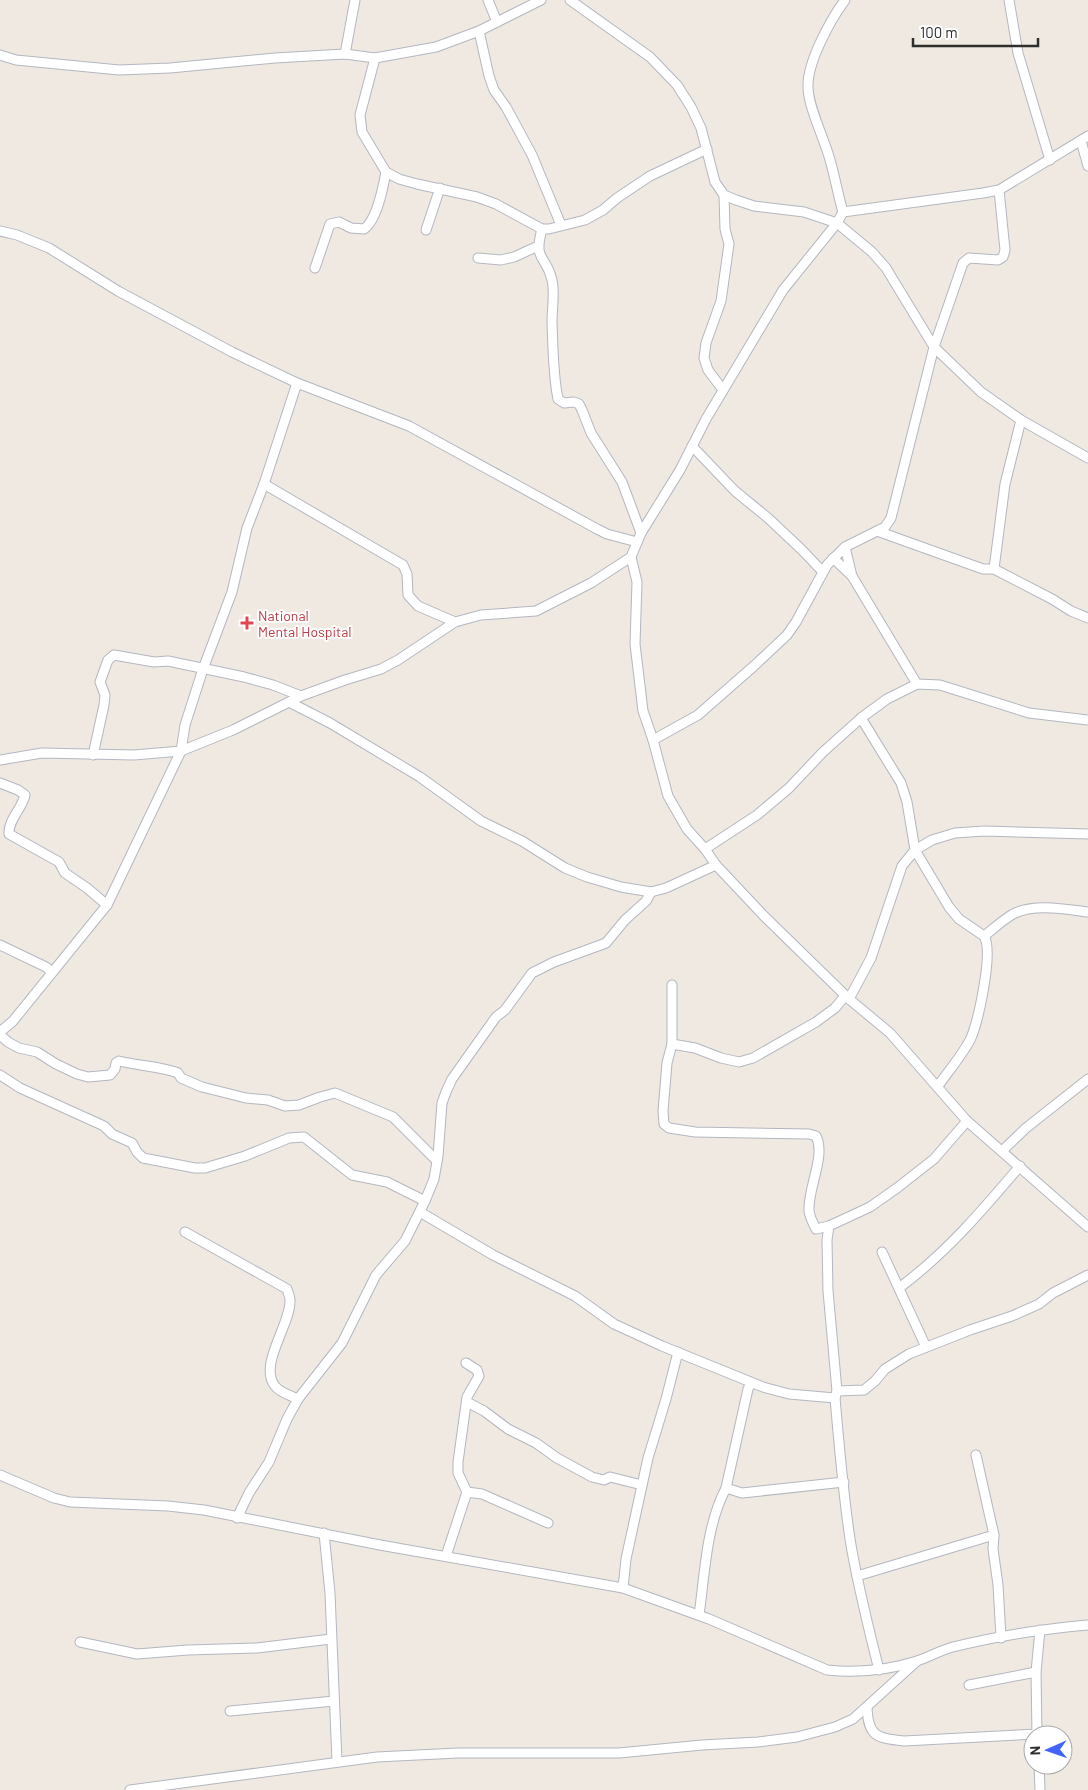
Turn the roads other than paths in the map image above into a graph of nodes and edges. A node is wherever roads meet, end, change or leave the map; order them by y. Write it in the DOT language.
graph roads {
  1 [pos="355,0"];
  2 [pos="488,0"];
  3 [pos="541,0"];
  4 [pos="570,0"];
  5 [pos="846,0"];
  6 [pos="1009,0"];
  7 [pos="497,22"];
  8 [pos="479,31"];
  9 [pos="345,54"];
  10 [pos="0,55"];
  11 [pos="375,58"];
  12 [pos="1085,139"];
  13 [pos="707,149"];
  14 [pos="1050,160"];
  15 [pos="1088,166"];
  16 [pos="386,172"];
  17 [pos="440,188"];
  18 [pos="999,190"];
  19 [pos="724,194"];
  20 [pos="843,212"];
  21 [pos="837,223"];
  22 [pos="561,225"];
  23 [pos="542,229"];
  24 [pos="426,230"];
  25 [pos="0,231"];
  26 [pos="538,246"];
  27 [pos="478,258"];
  28 [pos="315,268"];
  29 [pos="934,347"];
  30 [pos="297,383"];
  31 [pos="724,390"];
  32 [pos="1021,420"];
  33 [pos="692,446"];
  34 [pos="1088,458"];
  35 [pos="264,484"];
  36 [pos="877,531"];
  37 [pos="639,537"];
  38 [pos="846,547"];
  39 [pos="631,557"];
  40 [pos="833,558"];
  41 [pos="994,569"];
  42 [pos="822,571"];
  43 [pos="852,576"];
  44 [pos="1088,618"];
  45 [pos="455,622"];
  46 [pos="203,669"];
  47 [pos="918,684"];
  48 [pos="301,696"];
  49 [pos="289,702"];
  50 [pos="861,718"];
  51 [pos="1088,720"];
  52 [pos="653,740"];
  53 [pos="181,751"];
  54 [pos="93,755"];
  55 [pos="0,760"];
  56 [pos="0,783"];
  57 [pos="1088,834"];
  58 [pos="705,849"];
  59 [pos="915,850"];
  60 [pos="716,864"];
  61 [pos="651,892"];
  62 [pos="107,905"];
  63 [pos="1088,912"];
  64 [pos="984,936"];
  65 [pos="0,945"];
  66 [pos="52,972"];
  67 [pos="672,985"];
  68 [pos="847,998"];
  69 [pos="0,1034"];
  70 [pos="672,1044"];
  71 [pos="0,1075"];
  72 [pos="1088,1079"];
  73 [pos="938,1086"];
  74 [pos="968,1121"];
  75 [pos="1002,1151"];
  76 [pos="437,1161"];
  77 [pos="1020,1166"];
  78 [pos="426,1201"];
  79 [pos="420,1212"];
  80 [pos="829,1226"];
  81 [pos="1088,1227"];
  82 [pos="185,1232"];
  83 [pos="882,1252"];
  84 [pos="1088,1275"];
  85 [pos="899,1288"];
  86 [pos="926,1347"];
  87 [pos="678,1352"];
  88 [pos="466,1363"];
  89 [pos="751,1383"];
  90 [pos="836,1394"];
  91 [pos="298,1399"];
  92 [pos="467,1402"];
  93 [pos="976,1455"];
  94 [pos="0,1475"];
  95 [pos="844,1482"];
  96 [pos="642,1485"];
  97 [pos="726,1488"];
  98 [pos="467,1492"];
  99 [pos="237,1518"];
  100 [pos="548,1523"];
  101 [pos="324,1532"];
  102 [pos="994,1535"];
  103 [pos="446,1556"];
  104 [pos="857,1576"];
  105 [pos="623,1588"];
  106 [pos="699,1614"];
  107 [pos="1088,1625"];
  108 [pos="1040,1630"];
  109 [pos="1001,1638"];
  110 [pos="331,1639"];
  111 [pos="80,1642"];
  112 [pos="916,1661"];
  113 [pos="879,1670"];
  114 [pos="1036,1672"];
  115 [pos="969,1685"];
  116 [pos="334,1701"];
  117 [pos="867,1707"];
  118 [pos="230,1711"];
  119 [pos="1037,1725"];
  120 [pos="1023,1735"];
  121 [pos="338,1762"];
  122 [pos="1039,1775"];
  123 [pos="130,1790"];
  124 [pos="1040,1790"];
  1 -- 9 [label="street"];
  2 -- 7 [label="street"];
  3 -- 7 [label="street"];
  4 -- 13 [label="street"];
  5 -- 20 [label="street"];
  6 -- 14 [label="street"];
  7 -- 8 [label="street"];
  8 -- 11 [label="street"];
  8 -- 22 [label="street"];
  9 -- 10 [label="street"];
  9 -- 11 [label="street"];
  11 -- 16 [label="street"];
  12 -- 14 [label="street"];
  12 -- 15 [label="street"];
  13 -- 19 [label="street"];
  13 -- 22 [label="street"];
  14 -- 18 [label="street"];
  16 -- 17 [label="street"];
  16 -- 28 [label="street"];
  17 -- 23 [label="street"];
  17 -- 24 [label="street"];
  18 -- 20 [label="street"];
  18 -- 29 [label="street"];
  19 -- 21 [label="street"];
  19 -- 31 [label="street"];
  20 -- 21 [label="street"];
  21 -- 29 [label="street"];
  21 -- 31 [label="street"];
  22 -- 23 [label="street"];
  23 -- 26 [label="street"];
  25 -- 30 [label="street"];
  26 -- 27 [label="street"];
  26 -- 37 [label="street"];
  29 -- 32 [label="street"];
  29 -- 36 [label="street"];
  30 -- 35 [label="street"];
  30 -- 37 [label="street"];
  31 -- 33 [label="street"];
  32 -- 34 [label="street"];
  32 -- 41 [label="street"];
  33 -- 37 [label="street"];
  33 -- 42 [label="street"];
  35 -- 45 [label="street"];
  35 -- 46 [label="street"];
  36 -- 38 [label="street"];
  36 -- 41 [label="street"];
  37 -- 39 [label="street"];
  38 -- 40 [label="street"];
  38 -- 43 [label="street"];
  39 -- 45 [label="street"];
  39 -- 52 [label="street"];
  40 -- 42 [label="street"];
  40 -- 43 [label="street"];
  41 -- 44 [label="street"];
  42 -- 52 [label="street"];
  43 -- 47 [label="street"];
  45 -- 48 [label="street"];
  46 -- 48 [label="street"];
  46 -- 53 [label="street"];
  46 -- 54 [label="street"];
  47 -- 50 [label="street"];
  47 -- 51 [label="street"];
  48 -- 49 [label="street"];
  49 -- 53 [label="street"];
  49 -- 61 [label="street"];
  50 -- 58 [label="street"];
  50 -- 59 [label="street"];
  52 -- 58 [label="street"];
  53 -- 54 [label="street"];
  53 -- 62 [label="street"];
  54 -- 55 [label="street"];
  56 -- 62 [label="street"];
  57 -- 59 [label="street"];
  58 -- 60 [label="street"];
  59 -- 64 [label="street"];
  59 -- 68 [label="street"];
  60 -- 61 [label="street"];
  60 -- 68 [label="street"];
  61 -- 76 [label="street"];
  62 -- 66 [label="street"];
  63 -- 64 [label="street"];
  64 -- 73 [label="street"];
  65 -- 66 [label="street"];
  66 -- 69 [label="street"];
  67 -- 70 [label="street"];
  68 -- 70 [label="street"];
  68 -- 73 [label="street"];
  69 -- 76 [label="street"];
  70 -- 80 [label="street"];
  71 -- 78 [label="street"];
  72 -- 75 [label="street"];
  73 -- 74 [label="street"];
  74 -- 75 [label="street"];
  74 -- 80 [label="street"];
  75 -- 77 [label="street"];
  76 -- 78 [label="street"];
  77 -- 81 [label="street"];
  77 -- 85 [label="street"];
  78 -- 79 [label="street"];
  79 -- 87 [label="street"];
  79 -- 91 [label="street"];
  80 -- 90 [label="street"];
  82 -- 91 [label="street"];
  83 -- 85 [label="street"];
  84 -- 86 [label="street"];
  85 -- 86 [label="street"];
  86 -- 90 [label="street"];
  87 -- 89 [label="street"];
  87 -- 96 [label="street"];
  88 -- 92 [label="street"];
  89 -- 90 [label="street"];
  89 -- 97 [label="street"];
  90 -- 95 [label="street"];
  91 -- 99 [label="street"];
  92 -- 96 [label="street"];
  92 -- 98 [label="street"];
  93 -- 102 [label="street"];
  94 -- 99 [label="street"];
  95 -- 97 [label="street"];
  95 -- 104 [label="street"];
  96 -- 105 [label="street"];
  97 -- 106 [label="street"];
  98 -- 100 [label="street"];
  98 -- 103 [label="street"];
  99 -- 101 [label="street"];
  101 -- 103 [label="street"];
  101 -- 110 [label="street"];
  102 -- 104 [label="street"];
  102 -- 109 [label="street"];
  103 -- 105 [label="street"];
  104 -- 113 [label="street"];
  105 -- 106 [label="street"];
  106 -- 113 [label="street"];
  107 -- 108 [label="street"];
  108 -- 109 [label="street"];
  108 -- 114 [label="street"];
  109 -- 112 [label="street"];
  110 -- 111 [label="street"];
  110 -- 116 [label="street"];
  112 -- 113 [label="street"];
  112 -- 117 [label="street"];
  114 -- 115 [label="street"];
  114 -- 119 [label="street"];
  116 -- 118 [label="street"];
  116 -- 121 [label="street"];
  117 -- 120 [label="street"];
  117 -- 121 [label="street"];
  121 -- 123 [label="street"];
  122 -- 124 [label="street"];
}
